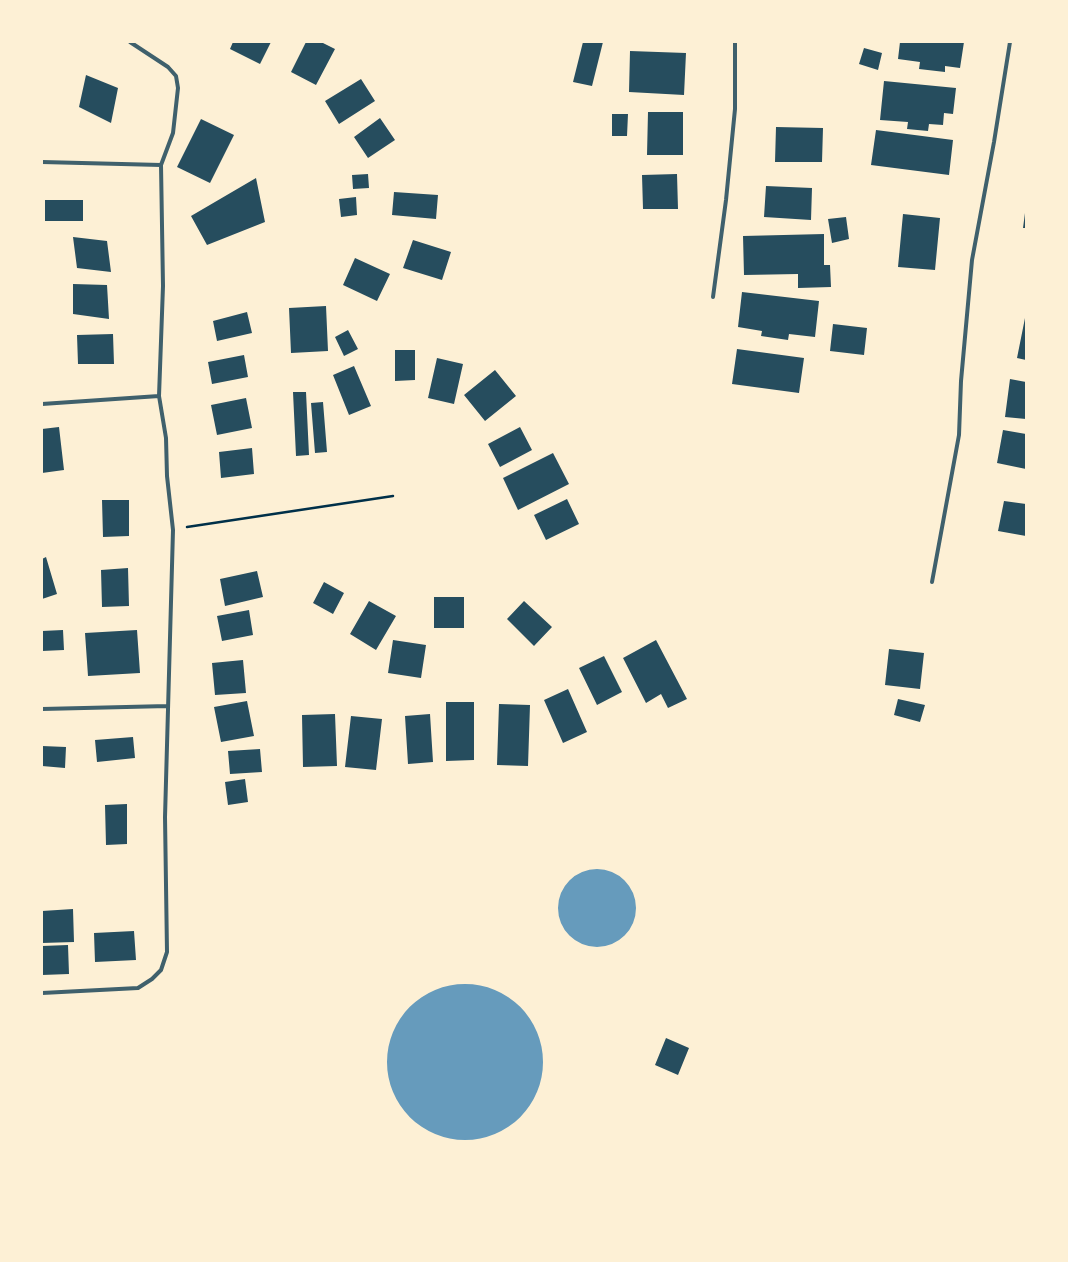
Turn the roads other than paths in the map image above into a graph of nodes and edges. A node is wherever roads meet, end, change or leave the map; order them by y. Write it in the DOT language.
graph roads {
  1 [pos="130,42"];
  2 [pos="735,42"];
  3 [pos="1010,42"];
  4 [pos="42,162"];
  5 [pos="161,165"];
  6 [pos="713,297"];
  7 [pos="159,396"];
  8 [pos="42,404"];
  9 [pos="932,582"];
  10 [pos="168,706"];
  11 [pos="42,709"];
  12 [pos="42,994"];
  1 -- 5 [label="street"];
  2 -- 6 [label="street"];
  3 -- 9 [label="street"];
  4 -- 5 [label="street"];
  5 -- 7 [label="street"];
  7 -- 8 [label="street"];
  7 -- 10 [label="street"];
  10 -- 11 [label="street"];
  10 -- 12 [label="street"];
}
